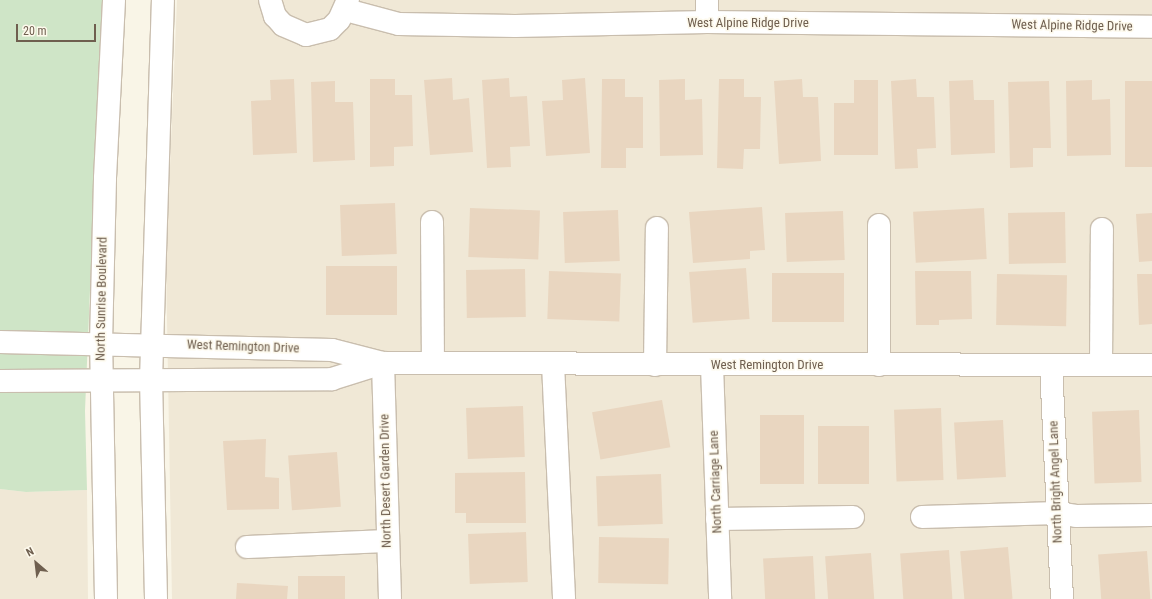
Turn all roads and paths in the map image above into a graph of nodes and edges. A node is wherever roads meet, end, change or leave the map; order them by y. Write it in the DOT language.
graph roads {
  1 [pos="114,0"];
  2 [pos="164,0"];
  3 [pos="270,0"];
  4 [pos="707,0"];
  5 [pos="347,5"];
  6 [pos="707,22"];
  7 [pos="1152,27"];
  8 [pos="432,222"];
  9 [pos="879,225"];
  10 [pos="657,228"];
  11 [pos="1102,229"];
  12 [pos="0,342"];
  13 [pos="101,343"];
  14 [pos="152,344"];
  15 [pos="383,363"];
  16 [pos="433,363"];
  17 [pos="553,364"];
  18 [pos="654,365"];
  19 [pos="712,365"];
  20 [pos="879,365"];
  21 [pos="1051,365"];
  22 [pos="1101,365"];
  23 [pos="1152,365"];
  24 [pos="151,380"];
  25 [pos="0,381"];
  26 [pos="102,382"];
  27 [pos="1058,513"];
  28 [pos="1152,515"];
  29 [pos="854,517"];
  30 [pos="922,517"];
  31 [pos="717,519"];
  32 [pos="387,541"];
  33 [pos="247,547"];
  34 [pos="106,599"];
  35 [pos="156,599"];
  36 [pos="390,599"];
  37 [pos="564,599"];
  38 [pos="720,599"];
  39 [pos="1062,599"];
  1 -- 13 [label="street, North Sunrise Boulevard"];
  2 -- 14 [label="street"];
  3 -- 5 [label="street, West Alpine Ridge Drive"];
  4 -- 6 [label="street"];
  5 -- 6 [label="street, West Alpine Ridge Drive"];
  6 -- 7 [label="street, West Alpine Ridge Drive"];
  8 -- 16 [label="street"];
  9 -- 20 [label="street"];
  10 -- 18 [label="street"];
  11 -- 22 [label="street"];
  12 -- 13 [label="street, West Remington Drive"];
  13 -- 14 [label="street, West Remington Drive"];
  13 -- 26 [label="street, North Sunrise Boulevard"];
  14 -- 15 [label="street, West Remington Drive"];
  14 -- 24 [label="street"];
  15 -- 16 [label="street, West Remington Drive"];
  15 -- 24 [label="street, West Remington Drive"];
  15 -- 32 [label="street, North Desert Garden Drive"];
  16 -- 17 [label="street, West Remington Drive"];
  17 -- 18 [label="street, West Remington Drive"];
  17 -- 37 [label="street"];
  18 -- 19 [label="street, West Remington Drive"];
  19 -- 20 [label="street, West Remington Drive"];
  19 -- 31 [label="street, North Carriage Lane"];
  20 -- 21 [label="street, West Remington Drive"];
  21 -- 22 [label="street, West Remington Drive"];
  21 -- 27 [label="street, North Bright Angel Lane"];
  22 -- 23 [label="street, West Remington Drive"];
  24 -- 26 [label="street, West Remington Drive"];
  24 -- 35 [label="street"];
  25 -- 26 [label="street, West Remington Drive"];
  26 -- 34 [label="street, North Sunrise Boulevard"];
  27 -- 28 [label="street"];
  27 -- 30 [label="street"];
  27 -- 39 [label="street, North Bright Angel Lane"];
  29 -- 31 [label="street"];
  31 -- 38 [label="street, North Carriage Lane"];
  32 -- 33 [label="street"];
  32 -- 36 [label="street, North Desert Garden Drive"];
}
